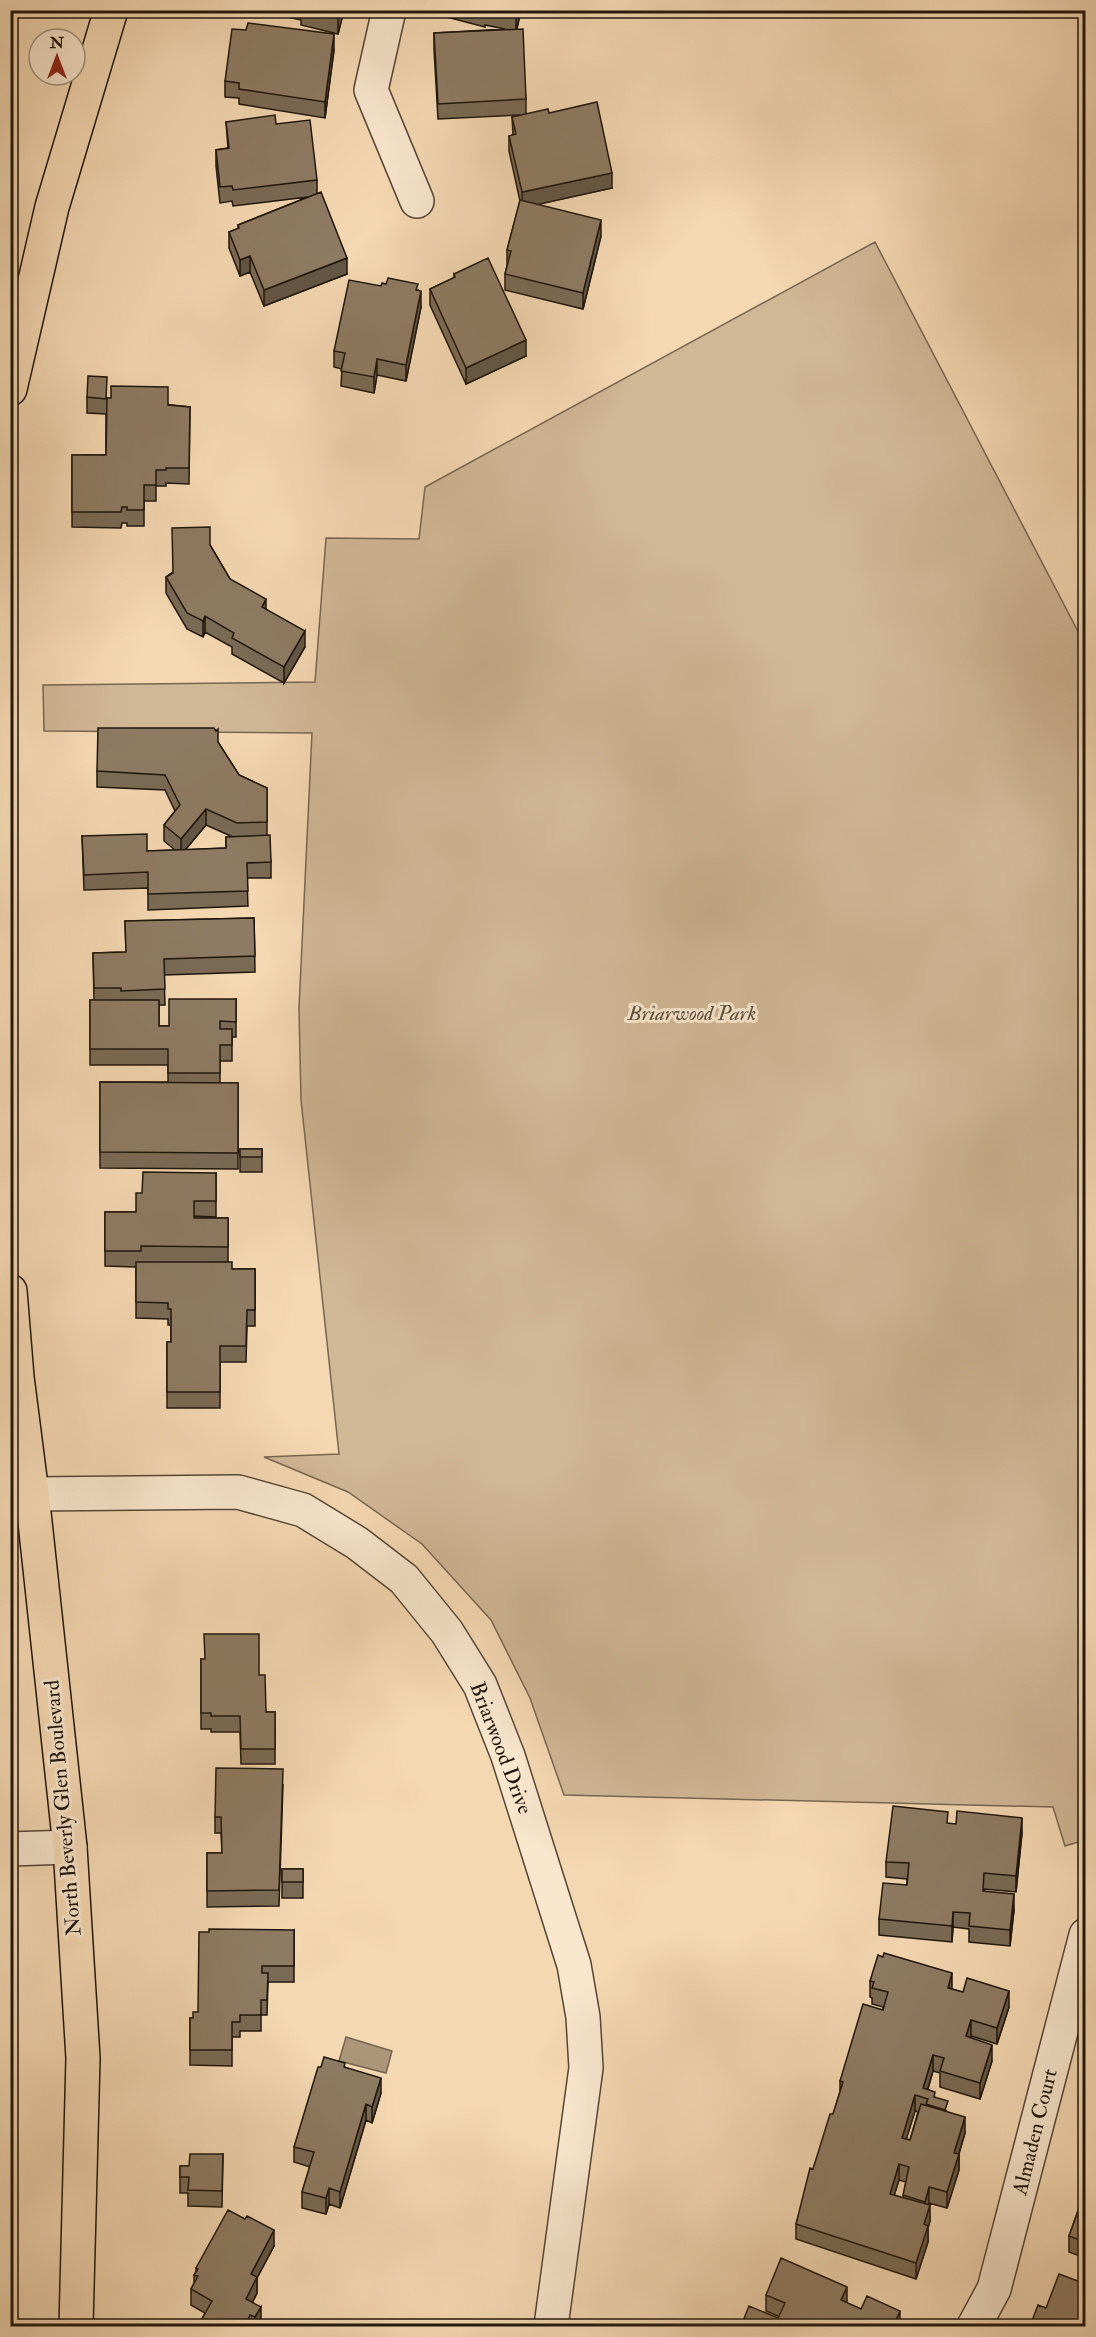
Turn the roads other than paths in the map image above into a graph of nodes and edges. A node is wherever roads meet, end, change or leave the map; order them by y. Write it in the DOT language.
graph roads {
  1 [pos="111,10"];
  2 [pos="389,10"];
  3 [pos="417,201"];
  4 [pos="10,389"];
  5 [pos="10,1291"];
  6 [pos="32,1494"];
  7 [pos="70,1847"];
  8 [pos="10,1849"];
  9 [pos="1086,1935"];
  10 [pos="76,2326"];
  11 [pos="551,2326"];
  12 [pos="974,2326"];
  1 -- 4 [label="main road"];
  2 -- 3 [label="street"];
  5 -- 6 [label="main road, North Beverly Glen Boulevard"];
  6 -- 7 [label="main road, North Beverly Glen Boulevard"];
  6 -- 11 [label="street, Briarwood Drive"];
  7 -- 8 [label="street"];
  7 -- 10 [label="main road, North Beverly Glen Boulevard"];
  9 -- 12 [label="street, Almaden Court"];
}
